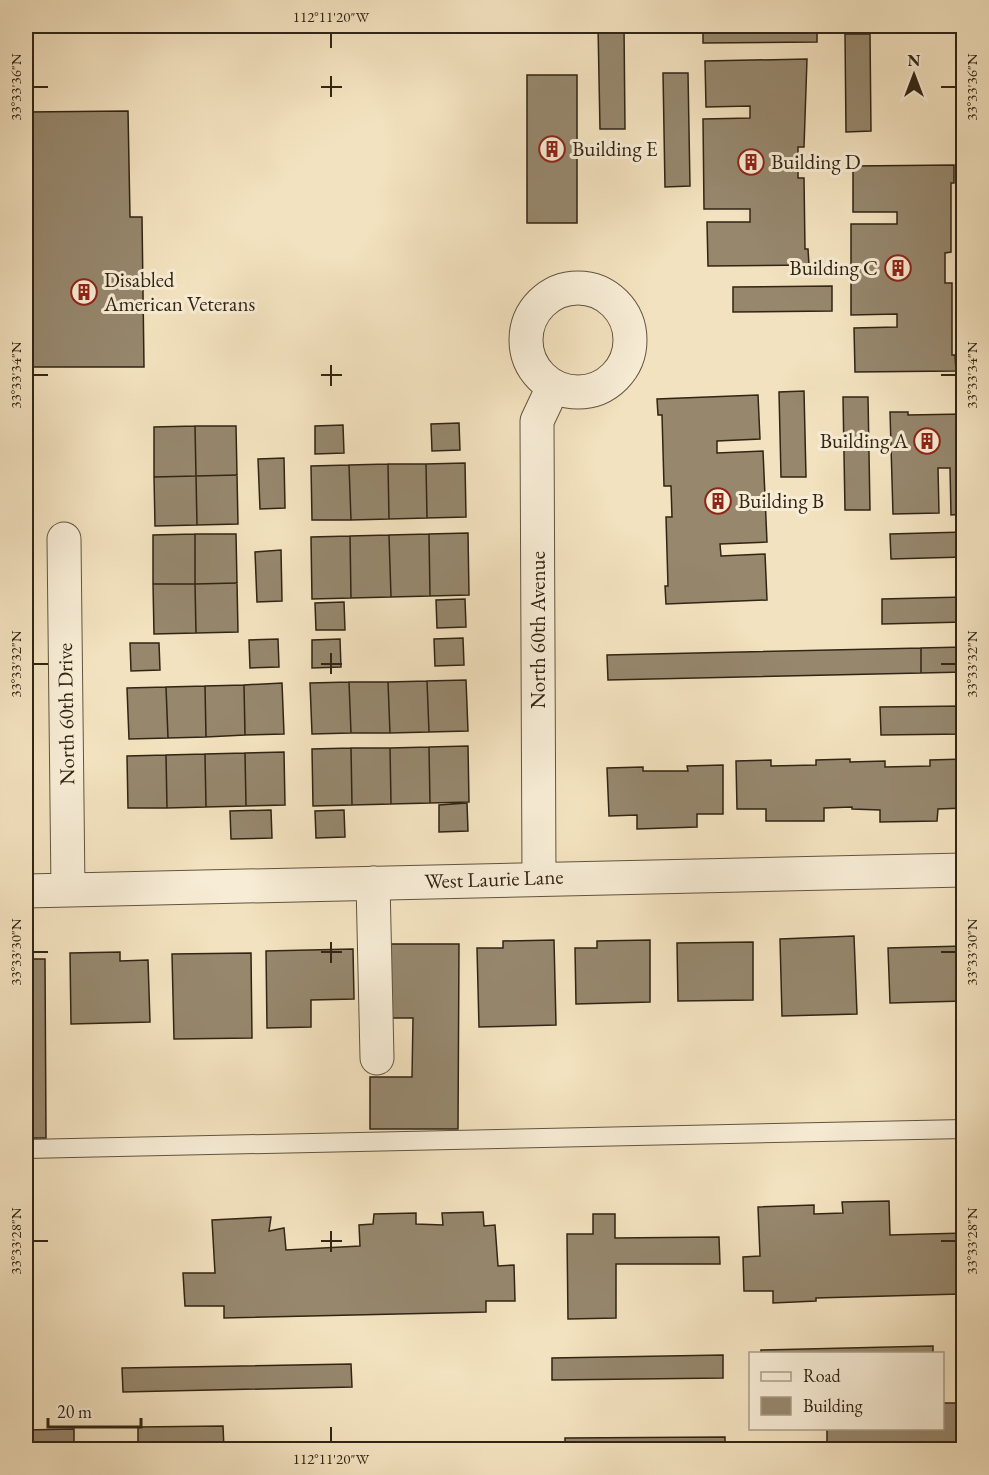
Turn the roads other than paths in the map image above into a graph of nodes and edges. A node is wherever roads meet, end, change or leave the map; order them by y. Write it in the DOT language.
graph roads {
  1 [pos="553,387"];
  2 [pos="64,538"];
  3 [pos="963,870"];
  4 [pos="539,878"];
  5 [pos="373,883"];
  6 [pos="68,890"];
  7 [pos="26,891"];
  8 [pos="377,1058"];
  9 [pos="963,1129"];
  10 [pos="26,1149"];
  1 -- 4 [label="street, North 60th Avenue"];
  2 -- 6 [label="street, North 60th Drive"];
  3 -- 4 [label="street, West Laurie Lane"];
  4 -- 5 [label="street, West Laurie Lane"];
  5 -- 6 [label="street, West Laurie Lane"];
  5 -- 8 [label="street"];
  6 -- 7 [label="street, West Laurie Lane"];
  9 -- 10 [label="lane"];
}
